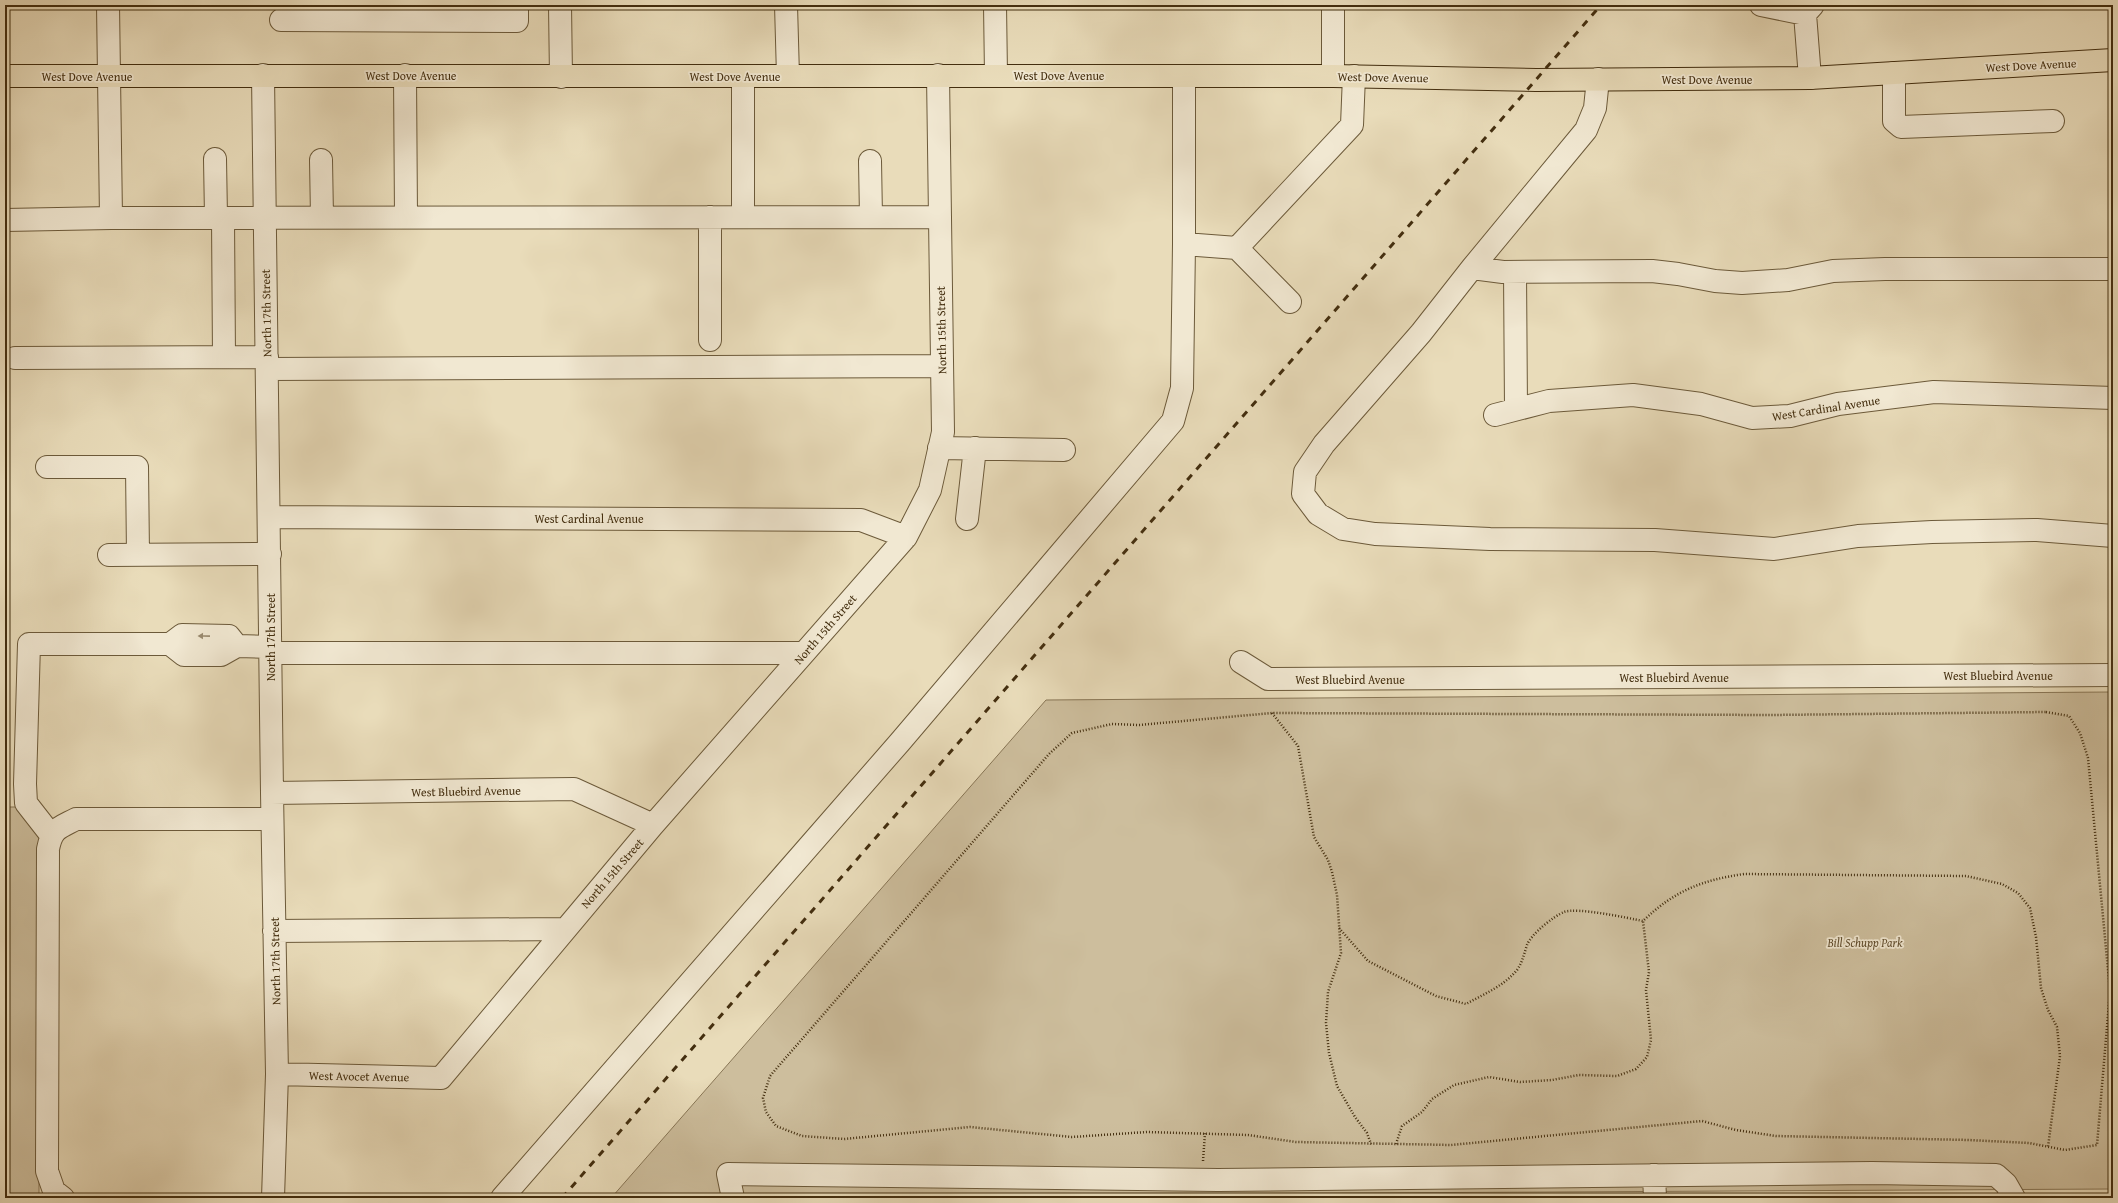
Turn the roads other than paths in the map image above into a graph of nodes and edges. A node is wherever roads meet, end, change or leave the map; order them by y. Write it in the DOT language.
graph roads {
  1 [pos="108,5"];
  2 [pos="517,5"];
  3 [pos="560,5"];
  4 [pos="786,5"];
  5 [pos="995,5"];
  6 [pos="1333,5"];
  7 [pos="1761,5"];
  8 [pos="1809,10"];
  9 [pos="281,20"];
  10 [pos="2113,60"];
  11 [pos="1894,73"];
  12 [pos="263,75"];
  13 [pos="405,75"];
  14 [pos="938,75"];
  15 [pos="996,75"];
  16 [pos="5,76"];
  17 [pos="109,76"];
  18 [pos="744,76"];
  19 [pos="788,76"];
  20 [pos="1184,76"];
  21 [pos="1344,76"];
  22 [pos="561,77"];
  23 [pos="1810,78"];
  24 [pos="1598,80"];
  25 [pos="2053,121"];
  26 [pos="215,159"];
  27 [pos="321,160"];
  28 [pos="870,161"];
  29 [pos="265,217"];
  30 [pos="322,217"];
  31 [pos="406,217"];
  32 [pos="710,217"];
  33 [pos="743,217"];
  34 [pos="871,217"];
  35 [pos="940,217"];
  36 [pos="111,218"];
  37 [pos="220,218"];
  38 [pos="5,220"];
  39 [pos="1184,244"];
  40 [pos="1237,248"];
  41 [pos="1472,268"];
  42 [pos="2113,269"];
  43 [pos="1515,272"];
  44 [pos="1290,302"];
  45 [pos="710,340"];
  46 [pos="224,357"];
  47 [pos="15,358"];
  48 [pos="267,363"];
  49 [pos="942,366"];
  50 [pos="2113,398"];
  51 [pos="1516,409"];
  52 [pos="1495,415"];
  53 [pos="939,448"];
  54 [pos="975,448"];
  55 [pos="1064,450"];
  56 [pos="47,467"];
  57 [pos="269,517"];
  58 [pos="967,518"];
  59 [pos="2113,536"];
  60 [pos="906,537"];
  61 [pos="270,554"];
  62 [pos="109,555"];
  63 [pos="138,555"];
  64 [pos="271,650"];
  65 [pos="804,653"];
  66 [pos="1241,662"];
  67 [pos="2113,675"];
  68 [pos="272,794"];
  69 [pos="272,819"];
  70 [pos="653,825"];
  71 [pos="51,835"];
  72 [pos="564,929"];
  73 [pos="274,931"];
  74 [pos="277,1074"];
  75 [pos="441,1078"];
  76 [pos="1654,1175"];
  77 [pos="63,1198"];
  78 [pos="272,1198"];
  79 [pos="502,1198"];
  80 [pos="733,1198"];
  81 [pos="1655,1198"];
  82 [pos="2014,1198"];
  1 -- 17 [label="street"];
  2 -- 9 [label="street"];
  3 -- 22 [label="street"];
  4 -- 19 [label="street"];
  5 -- 15 [label="street"];
  6 -- 21 [label="street"];
  7 -- 8 [label="street"];
  8 -- 23 [label="street"];
  10 -- 11 [label="main road, West Dove Avenue"];
  11 -- 23 [label="main road, West Dove Avenue"];
  11 -- 25 [label="street"];
  12 -- 13 [label="main road, West Dove Avenue"];
  12 -- 17 [label="main road, West Dove Avenue"];
  12 -- 29 [label="street, North 17th Street"];
  13 -- 22 [label="main road, West Dove Avenue"];
  13 -- 31 [label="street"];
  14 -- 15 [label="main road, West Dove Avenue"];
  14 -- 19 [label="main road, West Dove Avenue"];
  14 -- 35 [label="street, North 15th Street"];
  15 -- 20 [label="main road, West Dove Avenue"];
  16 -- 17 [label="main road, West Dove Avenue"];
  17 -- 36 [label="street"];
  18 -- 19 [label="main road, West Dove Avenue"];
  18 -- 22 [label="main road, West Dove Avenue"];
  18 -- 33 [label="street"];
  20 -- 21 [label="main road, West Dove Avenue"];
  20 -- 39 [label="street"];
  21 -- 24 [label="main road, West Dove Avenue"];
  21 -- 40 [label="street"];
  23 -- 24 [label="main road, West Dove Avenue"];
  24 -- 41 [label="street"];
  26 -- 37 [label="street"];
  27 -- 30 [label="street"];
  28 -- 34 [label="street"];
  29 -- 30 [label="street"];
  29 -- 37 [label="street"];
  29 -- 48 [label="street, North 17th Street"];
  30 -- 31 [label="street"];
  31 -- 32 [label="street"];
  32 -- 33 [label="street"];
  32 -- 45 [label="street"];
  33 -- 34 [label="street"];
  34 -- 35 [label="street"];
  35 -- 49 [label="street, North 15th Street"];
  36 -- 37 [label="street"];
  36 -- 38 [label="street"];
  37 -- 46 [label="street"];
  39 -- 40 [label="street"];
  39 -- 79 [label="street"];
  40 -- 44 [label="street"];
  41 -- 43 [label="street"];
  41 -- 59 [label="street"];
  42 -- 43 [label="street"];
  43 -- 51 [label="street"];
  46 -- 47 [label="street"];
  46 -- 48 [label="street"];
  48 -- 49 [label="street"];
  48 -- 57 [label="street, North 17th Street"];
  49 -- 53 [label="street, North 15th Street"];
  50 -- 51 [label="street, West Cardinal Avenue"];
  51 -- 52 [label="street, West Cardinal Avenue"];
  53 -- 54 [label="street"];
  53 -- 60 [label="street, North 15th Street"];
  54 -- 55 [label="street"];
  54 -- 58 [label="street"];
  56 -- 63 [label="street"];
  57 -- 60 [label="street, West Cardinal Avenue"];
  57 -- 61 [label="street, North 17th Street"];
  60 -- 65 [label="street, North 15th Street"];
  61 -- 63 [label="street"];
  61 -- 64 [label="street, North 17th Street"];
  62 -- 63 [label="street"];
  64 -- 65 [label="street"];
  64 -- 68 [label="street, North 17th Street"];
  64 -- 71 [label="street"];
  65 -- 70 [label="street, North 15th Street"];
  66 -- 67 [label="street, West Bluebird Avenue"];
  68 -- 69 [label="street, North 17th Street"];
  68 -- 70 [label="street, West Bluebird Avenue"];
  69 -- 71 [label="street"];
  69 -- 73 [label="street, North 17th Street"];
  70 -- 72 [label="street, North 15th Street"];
  71 -- 77 [label="street"];
  72 -- 73 [label="street"];
  72 -- 75 [label="street, North 15th Street"];
  73 -- 74 [label="street, North 17th Street"];
  74 -- 75 [label="street, West Avocet Avenue"];
  74 -- 78 [label="street, North 17th Street"];
  76 -- 80 [label="street"];
  76 -- 81 [label="street"];
  76 -- 82 [label="street"];
}
